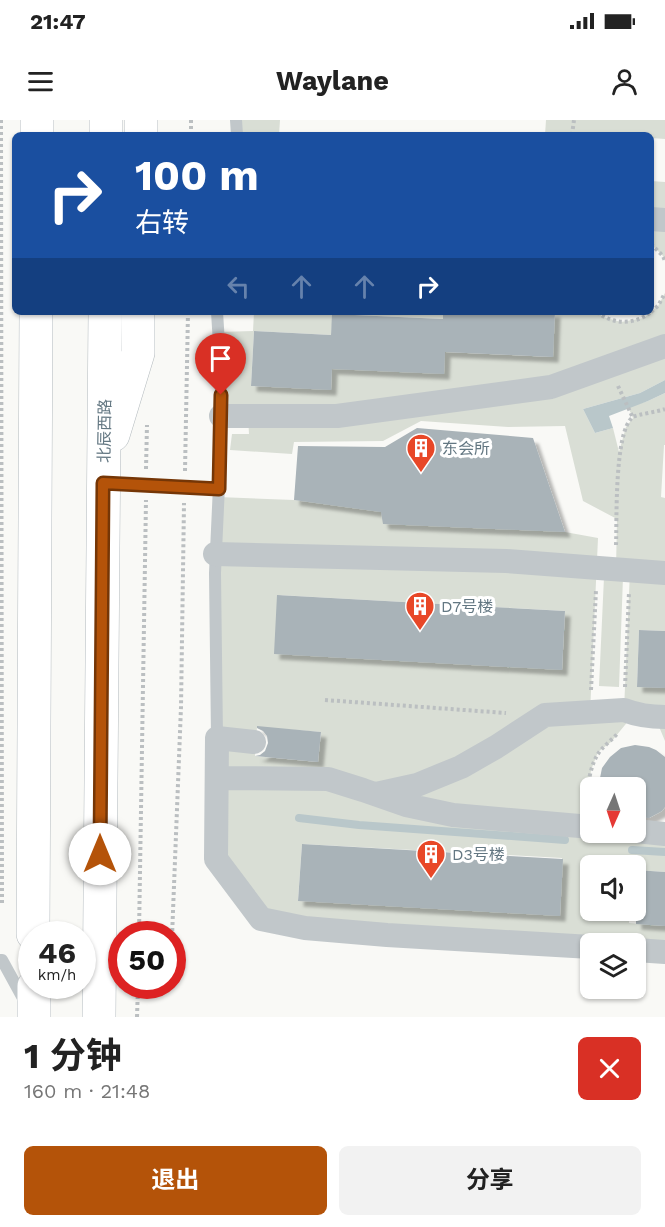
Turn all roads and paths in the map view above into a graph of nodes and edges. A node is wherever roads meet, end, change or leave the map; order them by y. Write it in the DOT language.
graph roads {
  1 [pos="1,120"];
  2 [pos="654,247"];
  3 [pos="665,261"];
  4 [pos="665,293"];
  5 [pos="654,309"];
  6 [pos="36,315"];
  7 [pos="105,315"];
  8 [pos="138,315"];
  9 [pos="188,315"];
  10 [pos="218,315"];
  11 [pos="601,315"];
  12 [pos="648,315"];
  13 [pos="665,346"];
  14 [pos="609,367"];
  15 [pos="665,409"];
  16 [pos="147,414"];
  17 [pos="221,416"];
  18 [pos="633,418"];
  19 [pos="103,474"];
  20 [pos="146,485"];
  21 [pos="184,487"];
  22 [pos="219,489"];
  23 [pos="216,554"];
  24 [pos="614,569"];
  25 [pos="665,573"];
  26 [pos="325,700"];
  27 [pos="629,712"];
  28 [pos="590,713"];
  29 [pos="545,716"];
  30 [pos="665,717"];
  31 [pos="217,738"];
  32 [pos="255,742"];
  33 [pos="590,777"];
  34 [pos="218,778"];
  35 [pos="376,794"];
  36 [pos="580,826"];
  37 [pos="646,832"];
  38 [pos="665,834"];
  39 [pos="2,913"];
  40 [pos="33,921"];
  41 [pos="139,921"];
  42 [pos="173,921"];
  43 [pos="580,946"];
  44 [pos="646,951"];
  45 [pos="665,952"];
  46 [pos="0,960"];
  47 [pos="34,999"];
  48 [pos="138,999"];
  49 [pos="34,1017"];
  50 [pos="99,1017"];
  51 [pos="138,1017"];
  1 -- 39 [label="path"];
  2 -- 3 [label="path"];
  4 -- 5 [label="path"];
  6 -- 40 [label="main road"];
  7 -- 19 [label="main road, 北辰西路"];
  8 -- 19 [label="main road"];
  9 -- 21 [label="path"];
  10 -- 17 [label="lane"];
  11 -- 12 [label="path"];
  13 -- 14 [label="street"];
  14 -- 17 [label="street"];
  14 -- 18 [label="path"];
  15 -- 18 [label="path"];
  16 -- 20 [label="path"];
  17 -- 22 [label="lane"];
  18 -- 24 [label="path"];
  19 -- 20 [label="lane"];
  19 -- 50 [label="main road, 北辰西路"];
  20 -- 21 [label="lane"];
  20 -- 41 [label="path"];
  21 -- 22 [label="lane"];
  21 -- 42 [label="path"];
  22 -- 23 [label="lane"];
  23 -- 24 [label="street"];
  23 -- 31 [label="lane"];
  24 -- 25 [label="street"];
  24 -- 27 [label="path"];
  24 -- 28 [label="path"];
  26 -- 29 [label="path"];
  27 -- 28 [label="street"];
  27 -- 30 [label="street"];
  27 -- 33 [label="path"];
  28 -- 29 [label="street"];
  29 -- 35 [label="street"];
  31 -- 32 [label="street"];
  31 -- 34 [label="street"];
  34 -- 35 [label="street"];
  34 -- 43 [label="street"];
  35 -- 36 [label="street"];
  37 -- 38 [label="street"];
  44 -- 45 [label="street"];
  46 -- 49 [label="lane"];
  47 -- 49 [label="main road"];
  48 -- 51 [label="path"];
}
